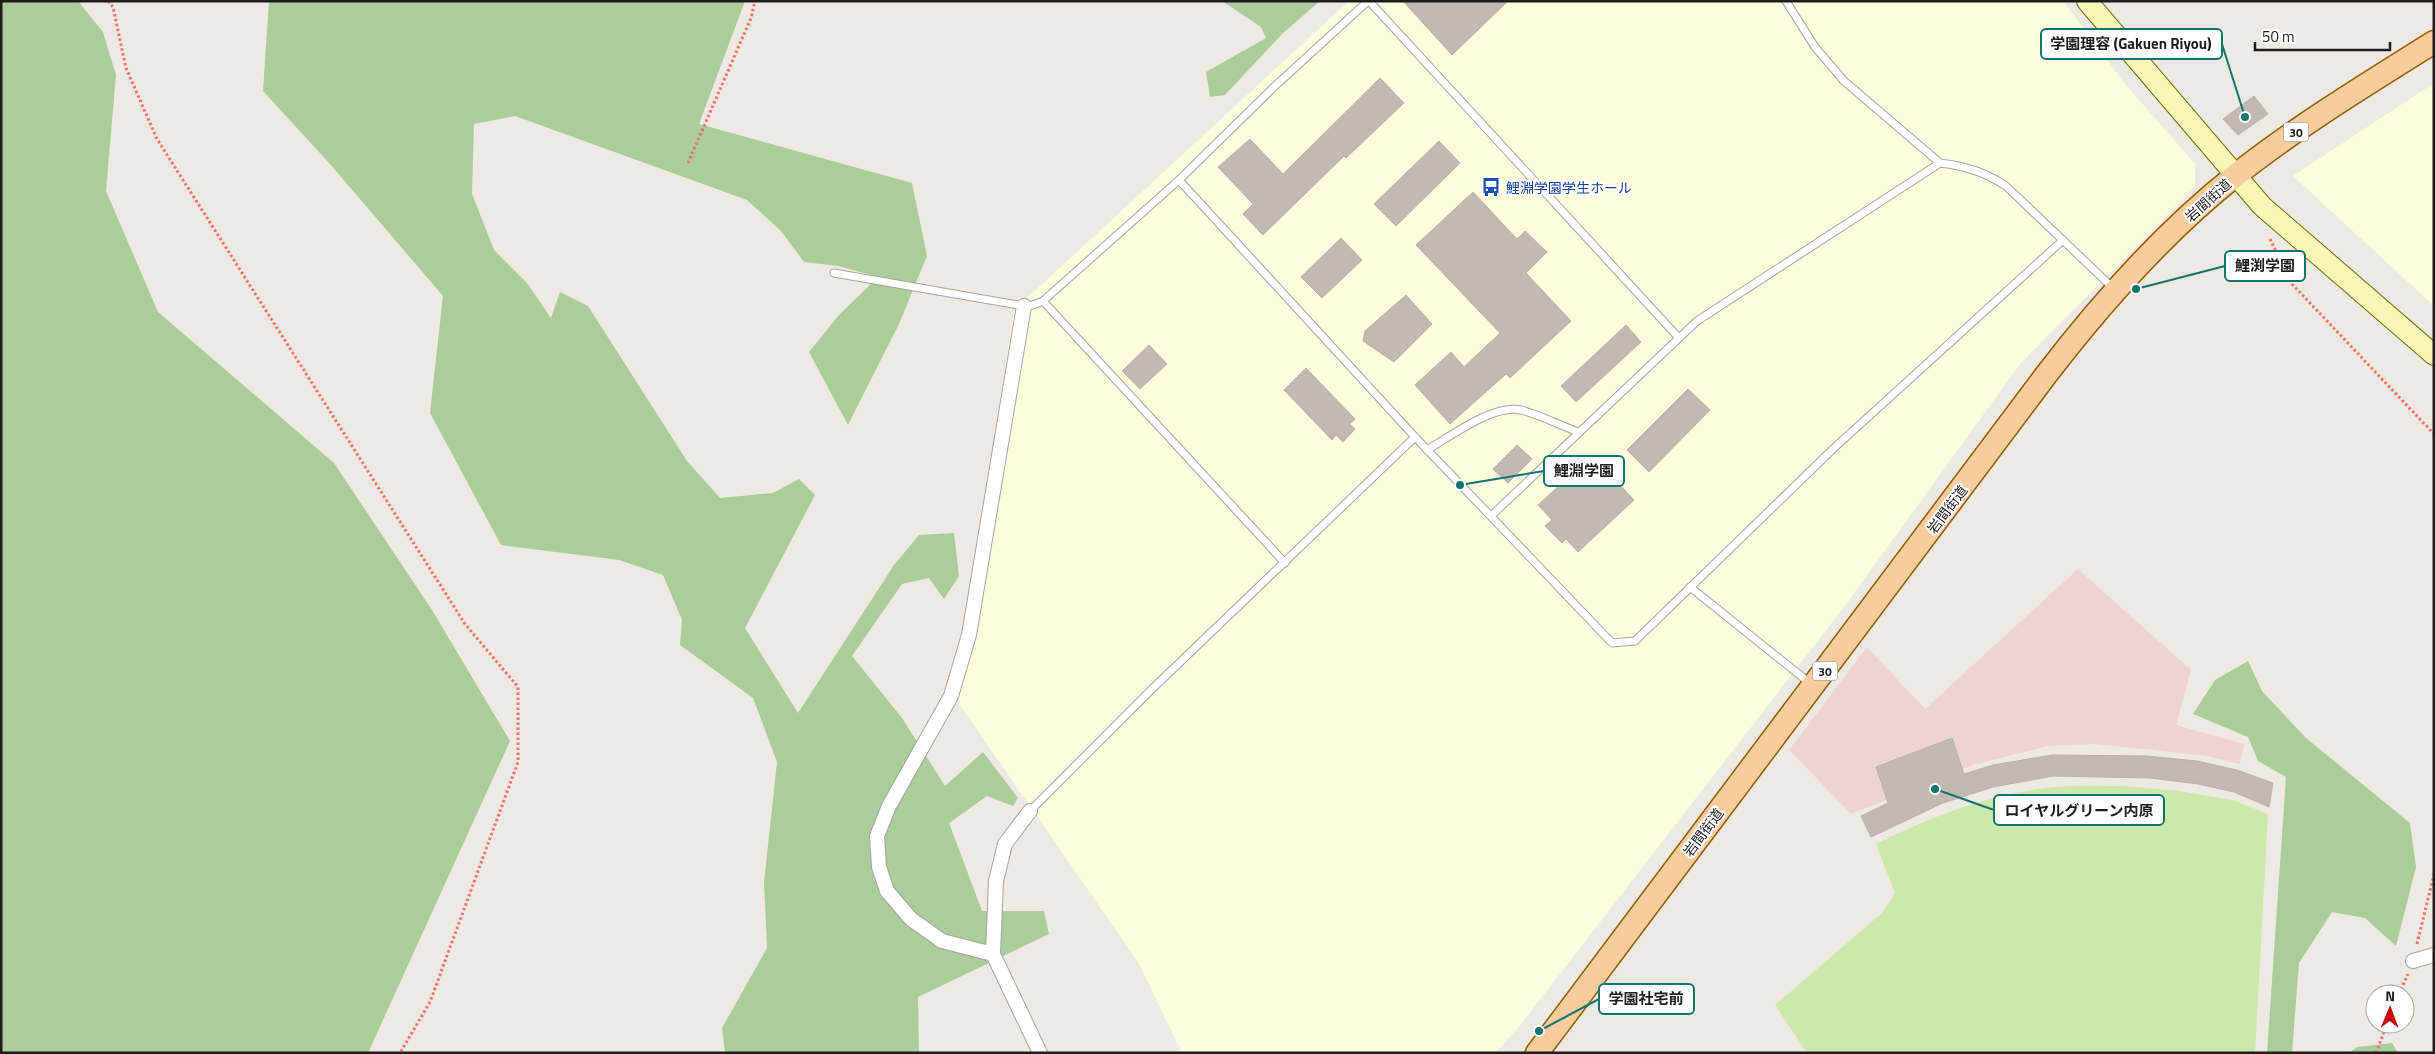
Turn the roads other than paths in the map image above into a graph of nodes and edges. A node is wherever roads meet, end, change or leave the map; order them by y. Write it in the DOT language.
graph roads {
  1 [pos="1368,1"];
  2 [pos="1786,1"];
  3 [pos="2087,1"];
  4 [pos="2434,42"];
  5 [pos="1940,163"];
  6 [pos="2236,175"];
  7 [pos="1179,180"];
  8 [pos="2063,240"];
  9 [pos="834,274"];
  10 [pos="2115,290"];
  11 [pos="1043,300"];
  12 [pos="1024,306"];
  13 [pos="1678,337"];
  14 [pos="2434,355"];
  15 [pos="1578,432"];
  16 [pos="1415,437"];
  17 [pos="1427,450"];
  18 [pos="1491,516"];
  19 [pos="1285,564"];
  20 [pos="1690,587"];
  21 [pos="1814,686"];
  22 [pos="1030,810"];
  23 [pos="993,954"];
  24 [pos="2434,955"];
  25 [pos="2413,961"];
  26 [pos="1040,1053"];
  27 [pos="1537,1053"];
  1 -- 7 [label="lane"];
  1 -- 13 [label="lane"];
  2 -- 5 [label="lane"];
  3 -- 6 [label="street"];
  4 -- 6 [label="main road, 岩間街道 / 30"];
  5 -- 8 [label="lane"];
  5 -- 13 [label="lane"];
  6 -- 10 [label="main road, 岩間街道 / 30"];
  6 -- 14 [label="street"];
  7 -- 11 [label="lane"];
  7 -- 16 [label="lane"];
  8 -- 10 [label="lane"];
  8 -- 20 [label="lane"];
  9 -- 12 [label="lane"];
  10 -- 21 [label="main road, 岩間街道 / 30"];
  11 -- 12 [label="lane"];
  11 -- 19 [label="lane"];
  12 -- 23 [label="street"];
  13 -- 15 [label="lane"];
  15 -- 17 [label="lane"];
  15 -- 18 [label="lane"];
  16 -- 17 [label="lane"];
  16 -- 19 [label="lane"];
  17 -- 18 [label="lane"];
  18 -- 20 [label="lane"];
  19 -- 22 [label="lane"];
  20 -- 21 [label="lane"];
  21 -- 27 [label="main road, 岩間街道 / 30"];
  22 -- 23 [label="street"];
  23 -- 26 [label="street"];
  24 -- 25 [label="street"];
}
